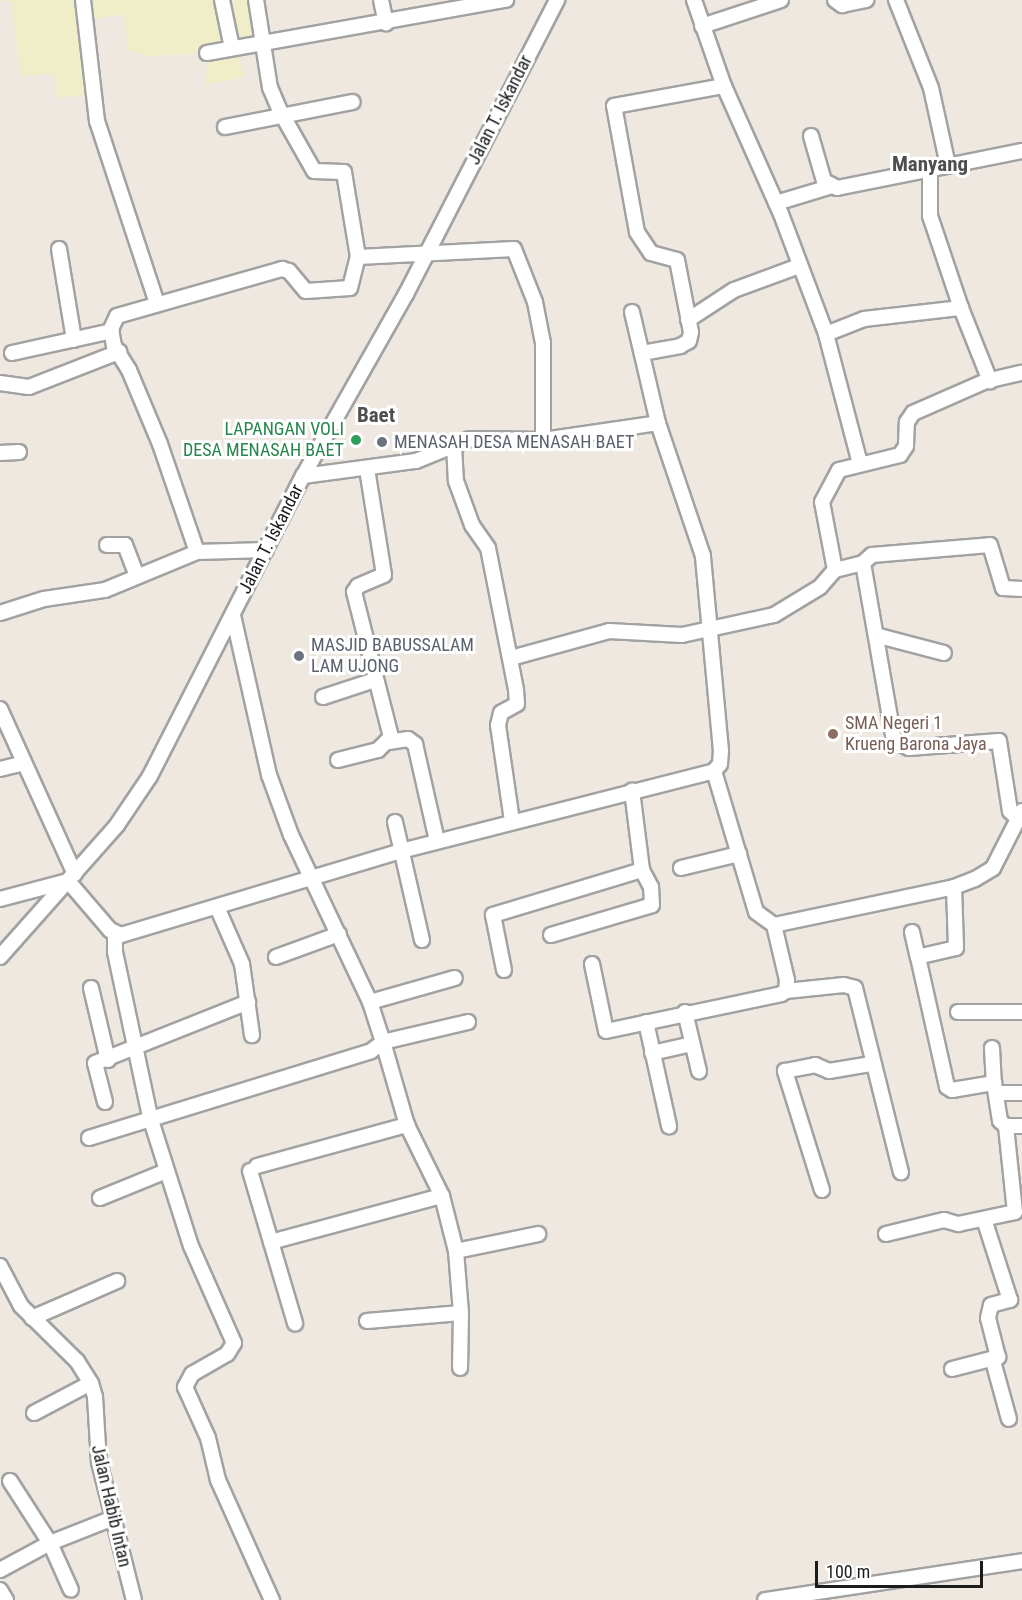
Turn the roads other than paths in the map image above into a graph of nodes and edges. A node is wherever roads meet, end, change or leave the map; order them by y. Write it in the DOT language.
graph roads {
  1 [pos="83,0"];
  2 [pos="222,0"];
  3 [pos="256,0"];
  4 [pos="381,0"];
  5 [pos="506,0"];
  6 [pos="557,0"];
  7 [pos="694,0"];
  8 [pos="781,0"];
  9 [pos="835,0"];
  10 [pos="866,0"];
  11 [pos="896,0"];
  12 [pos="386,23"];
  13 [pos="702,26"];
  14 [pos="262,44"];
  15 [pos="232,48"];
  16 [pos="207,53"];
  17 [pos="724,86"];
  18 [pos="353,102"];
  19 [pos="283,116"];
  20 [pos="225,127"];
  21 [pos="811,136"];
  22 [pos="1022,151"];
  23 [pos="948,165"];
  24 [pos="930,168"];
  25 [pos="830,187"];
  26 [pos="776,203"];
  27 [pos="59,249"];
  28 [pos="426,252"];
  29 [pos="358,257"];
  30 [pos="799,266"];
  31 [pos="157,304"];
  32 [pos="961,308"];
  33 [pos="632,312"];
  34 [pos="688,320"];
  35 [pos="112,331"];
  36 [pos="826,334"];
  37 [pos="74,340"];
  38 [pos="119,352"];
  39 [pos="12,353"];
  40 [pos="642,353"];
  41 [pos="1022,373"];
  42 [pos="990,381"];
  43 [pos="0,383"];
  44 [pos="658,423"];
  45 [pos="543,440"];
  46 [pos="454,445"];
  47 [pos="0,453"];
  48 [pos="19,453"];
  49 [pos="860,464"];
  50 [pos="367,469"];
  51 [pos="303,476"];
  52 [pos="107,545"];
  53 [pos="266,550"];
  54 [pos="197,552"];
  55 [pos="863,563"];
  56 [pos="835,570"];
  57 [pos="136,576"];
  58 [pos="1022,589"];
  59 [pos="0,613"];
  60 [pos="232,615"];
  61 [pos="708,632"];
  62 [pos="879,636"];
  63 [pos="944,653"];
  64 [pos="511,658"];
  65 [pos="375,680"];
  66 [pos="323,696"];
  67 [pos="0,709"];
  68 [pos="389,742"];
  69 [pos="338,760"];
  70 [pos="24,763"];
  71 [pos="0,769"];
  72 [pos="714,771"];
  73 [pos="632,791"];
  74 [pos="1020,815"];
  75 [pos="512,821"];
  76 [pos="395,822"];
  77 [pos="437,841"];
  78 [pos="401,850"];
  79 [pos="740,854"];
  80 [pos="681,868"];
  81 [pos="642,870"];
  82 [pos="311,876"];
  83 [pos="72,878"];
  84 [pos="954,887"];
  85 [pos="0,899"];
  86 [pos="217,907"];
  87 [pos="774,925"];
  88 [pos="912,932"];
  89 [pos="115,934"];
  90 [pos="339,934"];
  91 [pos="551,935"];
  92 [pos="422,940"];
  93 [pos="0,957"];
  94 [pos="276,957"];
  95 [pos="918,957"];
  96 [pos="592,964"];
  97 [pos="504,970"];
  98 [pos="455,978"];
  99 [pos="91,988"];
  100 [pos="786,991"];
  101 [pos="248,1002"];
  102 [pos="370,1002"];
  103 [pos="685,1012"];
  104 [pos="958,1012"];
  105 [pos="1022,1012"];
  106 [pos="468,1022"];
  107 [pos="646,1022"];
  108 [pos="252,1035"];
  109 [pos="383,1042"];
  110 [pos="692,1044"];
  111 [pos="992,1048"];
  112 [pos="135,1049"];
  113 [pos="652,1053"];
  114 [pos="108,1060"];
  115 [pos="871,1064"];
  116 [pos="699,1071"];
  117 [pos="995,1088"];
  118 [pos="1022,1092"];
  119 [pos="105,1102"];
  120 [pos="150,1118"];
  121 [pos="408,1125"];
  122 [pos="669,1126"];
  123 [pos="1006,1126"];
  124 [pos="1022,1126"];
  125 [pos="89,1138"];
  126 [pos="166,1171"];
  127 [pos="901,1172"];
  128 [pos="822,1190"];
  129 [pos="1018,1195"];
  130 [pos="442,1196"];
  131 [pos="100,1198"];
  132 [pos="984,1219"];
  133 [pos="538,1234"];
  134 [pos="886,1234"];
  135 [pos="271,1242"];
  136 [pos="456,1251"];
  137 [pos="0,1266"];
  138 [pos="117,1281"];
  139 [pos="461,1313"];
  140 [pos="32,1318"];
  141 [pos="367,1320"];
  142 [pos="295,1323"];
  143 [pos="993,1361"];
  144 [pos="460,1368"];
  145 [pos="952,1369"];
  146 [pos="91,1383"];
  147 [pos="34,1413"];
  148 [pos="1009,1419"];
  149 [pos="10,1481"];
  150 [pos="113,1518"];
  151 [pos="50,1544"];
  152 [pos="1022,1561"];
  153 [pos="0,1570"];
  154 [pos="0,1590"];
  155 [pos="71,1590"];
  156 [pos="6,1600"];
  157 [pos="134,1600"];
  158 [pos="272,1600"];
  159 [pos="765,1600"];
  1 -- 31 [label="street"];
  2 -- 15 [label="street"];
  3 -- 14 [label="street"];
  4 -- 12 [label="street"];
  5 -- 12 [label="street"];
  6 -- 28 [label="street, Jalan T. Iskandar"];
  7 -- 13 [label="street"];
  8 -- 13 [label="street"];
  9 -- 10 [label="street"];
  11 -- 23 [label="street"];
  12 -- 14 [label="street"];
  13 -- 17 [label="street"];
  14 -- 15 [label="street"];
  14 -- 19 [label="street"];
  15 -- 16 [label="street"];
  17 -- 26 [label="street"];
  17 -- 34 [label="street"];
  18 -- 19 [label="street"];
  19 -- 20 [label="street"];
  19 -- 29 [label="street"];
  21 -- 25 [label="street"];
  22 -- 23 [label="street"];
  23 -- 24 [label="street"];
  24 -- 25 [label="street"];
  24 -- 32 [label="street"];
  25 -- 26 [label="street"];
  26 -- 30 [label="street"];
  27 -- 37 [label="street"];
  28 -- 29 [label="street"];
  28 -- 45 [label="street"];
  28 -- 51 [label="street, Jalan T. Iskandar"];
  29 -- 31 [label="street"];
  30 -- 34 [label="street"];
  30 -- 36 [label="street"];
  31 -- 35 [label="street"];
  32 -- 36 [label="street"];
  32 -- 42 [label="street"];
  33 -- 40 [label="street"];
  34 -- 40 [label="street"];
  35 -- 37 [label="street"];
  35 -- 38 [label="street"];
  36 -- 49 [label="street"];
  37 -- 39 [label="street"];
  38 -- 43 [label="street"];
  38 -- 54 [label="street"];
  40 -- 44 [label="street"];
  41 -- 42 [label="street"];
  42 -- 49 [label="street"];
  44 -- 45 [label="street"];
  44 -- 61 [label="street"];
  45 -- 46 [label="street"];
  46 -- 50 [label="street"];
  46 -- 64 [label="street"];
  47 -- 48 [label="street"];
  49 -- 56 [label="street"];
  50 -- 51 [label="street"];
  50 -- 65 [label="street"];
  51 -- 53 [label="street, Jalan T. Iskandar"];
  52 -- 57 [label="street"];
  53 -- 54 [label="street"];
  53 -- 60 [label="street, Jalan T. Iskandar"];
  54 -- 57 [label="street"];
  55 -- 56 [label="street"];
  55 -- 58 [label="street"];
  55 -- 62 [label="street"];
  56 -- 61 [label="street"];
  57 -- 59 [label="street"];
  60 -- 82 [label="street"];
  60 -- 83 [label="street, Jalan T. Iskandar"];
  61 -- 64 [label="street"];
  61 -- 72 [label="street"];
  62 -- 63 [label="street"];
  62 -- 74 [label="street"];
  64 -- 75 [label="street"];
  65 -- 66 [label="street"];
  65 -- 68 [label="street"];
  67 -- 70 [label="street"];
  68 -- 69 [label="street"];
  68 -- 77 [label="street"];
  70 -- 71 [label="street"];
  70 -- 83 [label="street"];
  72 -- 73 [label="street"];
  72 -- 79 [label="street"];
  73 -- 75 [label="street"];
  73 -- 81 [label="street"];
  74 -- 84 [label="street"];
  75 -- 77 [label="street"];
  76 -- 78 [label="street"];
  77 -- 78 [label="street"];
  78 -- 82 [label="street"];
  78 -- 92 [label="street"];
  79 -- 80 [label="street"];
  79 -- 87 [label="street"];
  81 -- 91 [label="street"];
  81 -- 97 [label="street"];
  82 -- 86 [label="street"];
  82 -- 90 [label="street"];
  83 -- 85 [label="street"];
  83 -- 89 [label="street"];
  83 -- 93 [label="street, Jalan T. Iskandar"];
  84 -- 87 [label="street"];
  84 -- 95 [label="street"];
  86 -- 89 [label="street"];
  86 -- 101 [label="street"];
  87 -- 100 [label="street"];
  88 -- 95 [label="street"];
  89 -- 112 [label="street"];
  90 -- 94 [label="street"];
  90 -- 102 [label="street"];
  95 -- 117 [label="street"];
  96 -- 107 [label="street"];
  98 -- 102 [label="street"];
  99 -- 114 [label="street"];
  100 -- 103 [label="street"];
  100 -- 115 [label="street"];
  101 -- 108 [label="street"];
  101 -- 112 [label="street"];
  102 -- 109 [label="street"];
  103 -- 107 [label="street"];
  103 -- 110 [label="street"];
  104 -- 105 [label="street"];
  106 -- 109 [label="street"];
  107 -- 113 [label="street"];
  109 -- 120 [label="street"];
  109 -- 121 [label="street"];
  110 -- 113 [label="street"];
  110 -- 116 [label="street"];
  111 -- 117 [label="street"];
  112 -- 114 [label="street"];
  112 -- 120 [label="street"];
  113 -- 122 [label="street"];
  114 -- 119 [label="street"];
  115 -- 127 [label="street"];
  115 -- 128 [label="street"];
  117 -- 118 [label="street"];
  117 -- 123 [label="street"];
  120 -- 125 [label="street"];
  120 -- 126 [label="street"];
  121 -- 130 [label="street"];
  121 -- 135 [label="street"];
  123 -- 124 [label="street"];
  123 -- 129 [label="street"];
  126 -- 131 [label="street"];
  126 -- 158 [label="street"];
  129 -- 132 [label="street"];
  130 -- 135 [label="street"];
  130 -- 136 [label="street"];
  132 -- 134 [label="street"];
  132 -- 143 [label="street"];
  133 -- 136 [label="street"];
  135 -- 142 [label="street"];
  136 -- 139 [label="street"];
  137 -- 140 [label="street, Jalan Habib Intan"];
  138 -- 140 [label="street"];
  139 -- 141 [label="street"];
  139 -- 144 [label="street"];
  140 -- 146 [label="street, Jalan Habib Intan"];
  143 -- 145 [label="street"];
  143 -- 148 [label="street"];
  146 -- 147 [label="street"];
  146 -- 150 [label="street, Jalan Habib Intan"];
  149 -- 151 [label="street"];
  150 -- 151 [label="street"];
  150 -- 157 [label="street, Jalan Habib Intan"];
  151 -- 153 [label="street"];
  151 -- 155 [label="street"];
  152 -- 159 [label="street"];
  154 -- 156 [label="street"];
}
